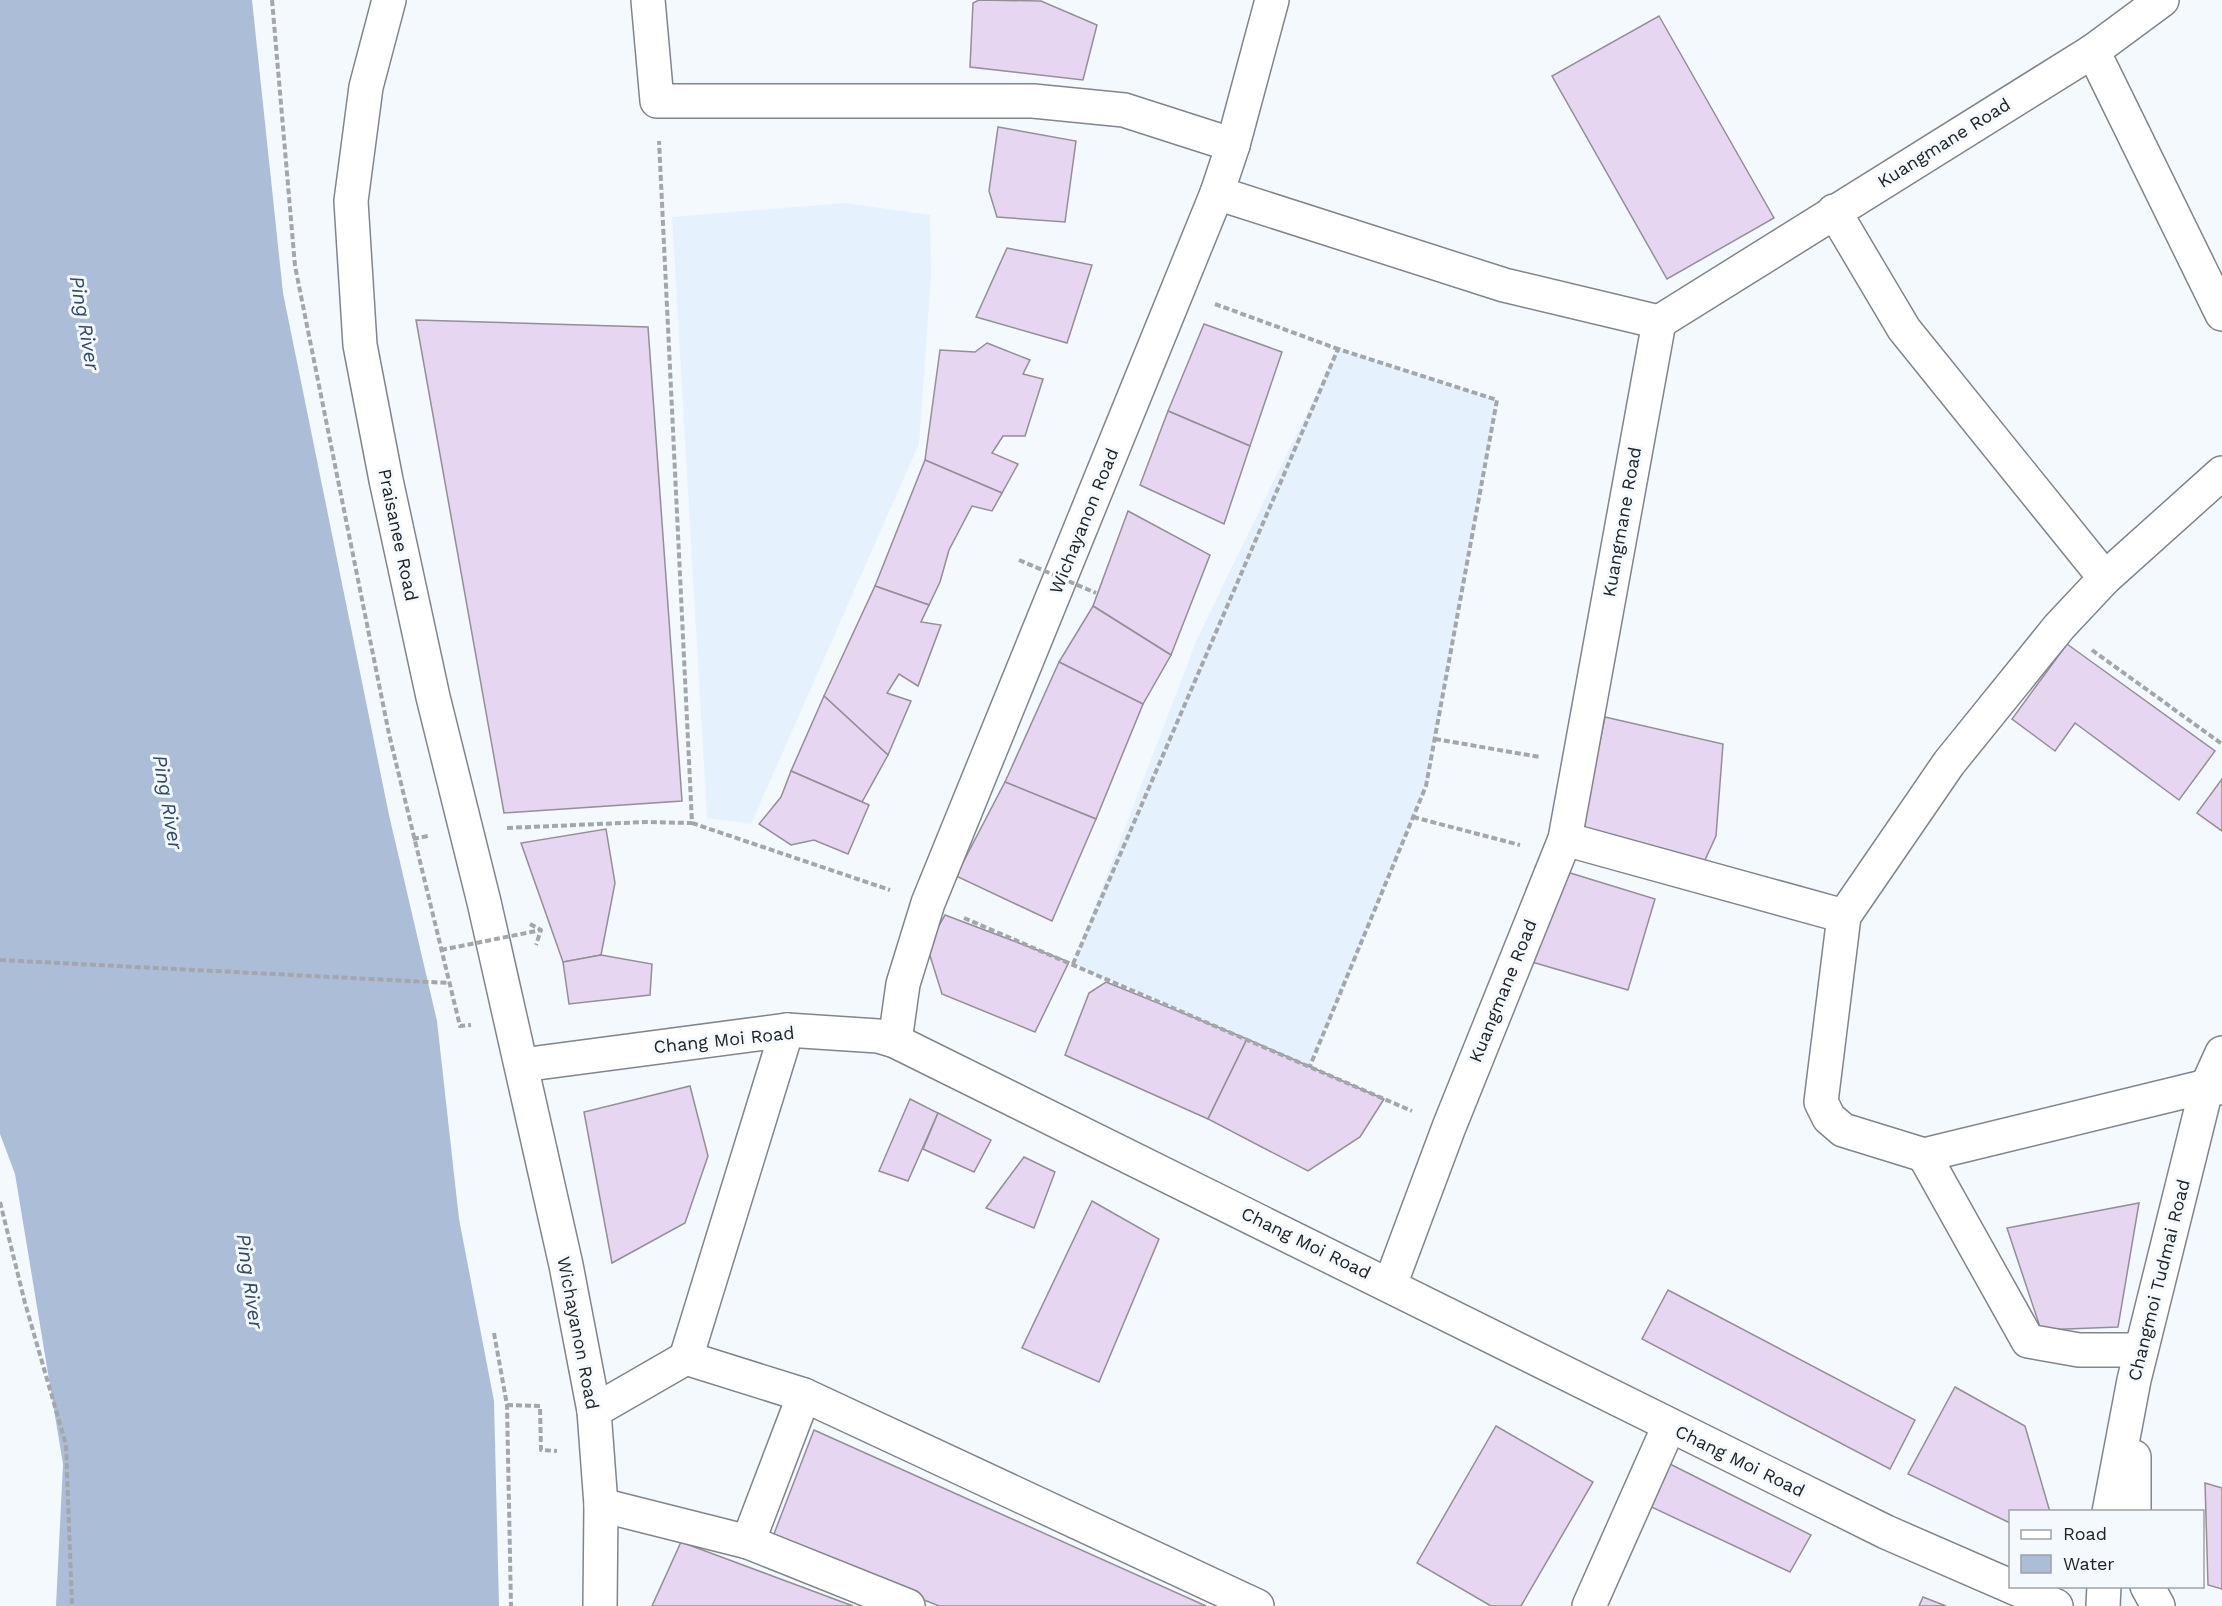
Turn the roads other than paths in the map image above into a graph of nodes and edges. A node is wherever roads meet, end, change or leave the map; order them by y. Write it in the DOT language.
graph roads {
  1 [pos="389,0"];
  2 [pos="648,0"];
  3 [pos="1272,0"];
  4 [pos="2162,0"];
  5 [pos="2093,51"];
  6 [pos="1233,145"];
  7 [pos="1216,193"];
  8 [pos="1834,211"];
  9 [pos="2222,314"];
  10 [pos="1659,322"];
  11 [pos="2222,473"];
  12 [pos="2105,578"];
  13 [pos="1562,847"];
  14 [pos="1844,916"];
  15 [pos="787,1030"];
  16 [pos="895,1041"];
  17 [pos="2222,1053"];
  18 [pos="522,1065"];
  19 [pos="2214,1087"];
  20 [pos="1924,1155"];
  21 [pos="1390,1285"];
  22 [pos="686,1358"];
  23 [pos="2137,1365"];
  24 [pos="804,1395"];
  25 [pos="594,1411"];
  26 [pos="1669,1426"];
  27 [pos="601,1505"];
  28 [pos="2109,1510"];
  29 [pos="2134,1510"];
  30 [pos="748,1542"];
  31 [pos="2009,1586"];
  32 [pos="2015,1588"];
  33 [pos="2104,1588"];
  34 [pos="2148,1588"];
  35 [pos="600,1606"];
  36 [pos="908,1606"];
  37 [pos="1257,1606"];
  38 [pos="1589,1606"];
  39 [pos="2056,1606"];
  40 [pos="2103,1606"];
  41 [pos="2158,1606"];
  1 -- 18 [label="street, Praisanee Road"];
  2 -- 6 [label="street"];
  3 -- 6 [label="street, Wichayanon Road"];
  4 -- 5 [label="street, Kuangmane Road"];
  5 -- 8 [label="street, Kuangmane Road"];
  5 -- 9 [label="street"];
  6 -- 7 [label="street, Wichayanon Road"];
  7 -- 10 [label="street"];
  7 -- 16 [label="street, Wichayanon Road"];
  8 -- 10 [label="street, Kuangmane Road"];
  8 -- 12 [label="street"];
  10 -- 13 [label="street, Kuangmane Road"];
  11 -- 12 [label="street"];
  12 -- 14 [label="street"];
  13 -- 14 [label="street"];
  13 -- 21 [label="street, Kuangmane Road"];
  14 -- 20 [label="street"];
  15 -- 16 [label="street, Chang Moi Road"];
  15 -- 18 [label="street, Chang Moi Road"];
  15 -- 22 [label="street"];
  16 -- 21 [label="street, Chang Moi Road"];
  17 -- 19 [label="street, Changmoi Tudmai Road"];
  18 -- 25 [label="street, Wichayanon Road"];
  19 -- 20 [label="street"];
  19 -- 23 [label="street, Changmoi Tudmai Road"];
  20 -- 23 [label="street"];
  21 -- 26 [label="street, Chang Moi Road"];
  22 -- 24 [label="street"];
  22 -- 25 [label="street"];
  23 -- 28 [label="street, Changmoi Tudmai Road"];
  23 -- 29 [label="street"];
  24 -- 30 [label="street"];
  24 -- 37 [label="street"];
  25 -- 27 [label="street, Wichayanon Road"];
  26 -- 31 [label="street, Chang Moi Road"];
  26 -- 38 [label="street"];
  27 -- 30 [label="street"];
  27 -- 35 [label="street, Wichayanon Road"];
  30 -- 36 [label="street"];
  32 -- 39 [label="street, Chang Moi Road"];
  33 -- 40 [label="street"];
  34 -- 41 [label="street"];
}
